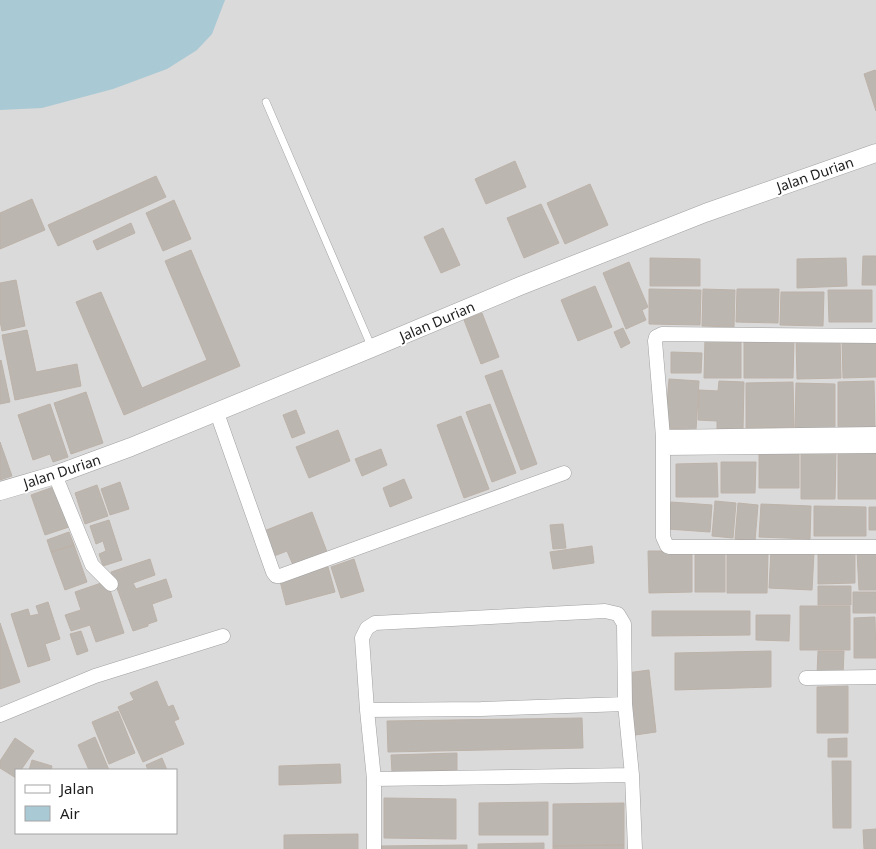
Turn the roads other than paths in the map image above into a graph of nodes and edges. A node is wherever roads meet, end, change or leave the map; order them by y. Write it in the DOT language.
graph roads {
  1 [pos="266,102"];
  2 [pos="876,152"];
  3 [pos="876,336"];
  4 [pos="372,348"];
  5 [pos="216,413"];
  6 [pos="876,434"];
  7 [pos="663,443"];
  8 [pos="876,446"];
  9 [pos="564,473"];
  10 [pos="55,474"];
  11 [pos="0,491"];
  12 [pos="876,547"];
  13 [pos="111,584"];
  14 [pos="223,636"];
  15 [pos="876,677"];
  16 [pos="806,678"];
  17 [pos="625,704"];
  18 [pos="367,710"];
  19 [pos="0,715"];
  20 [pos="632,775"];
  21 [pos="374,779"];
  22 [pos="374,849"];
  23 [pos="635,849"];
  1 -- 4 [label="lane"];
  2 -- 4 [label="street, Jalan Durian"];
  3 -- 7 [label="street"];
  4 -- 5 [label="street, Jalan Durian"];
  5 -- 9 [label="street"];
  5 -- 10 [label="street, Jalan Durian"];
  6 -- 7 [label="street"];
  7 -- 8 [label="street"];
  7 -- 12 [label="street"];
  10 -- 11 [label="street, Jalan Durian"];
  10 -- 13 [label="street"];
  14 -- 19 [label="street"];
  15 -- 16 [label="street"];
  17 -- 18 [label="street"];
  17 -- 18 [label="street"];
  17 -- 20 [label="street"];
  18 -- 21 [label="street"];
  20 -- 21 [label="street"];
  20 -- 23 [label="street"];
  21 -- 22 [label="street"];
}
